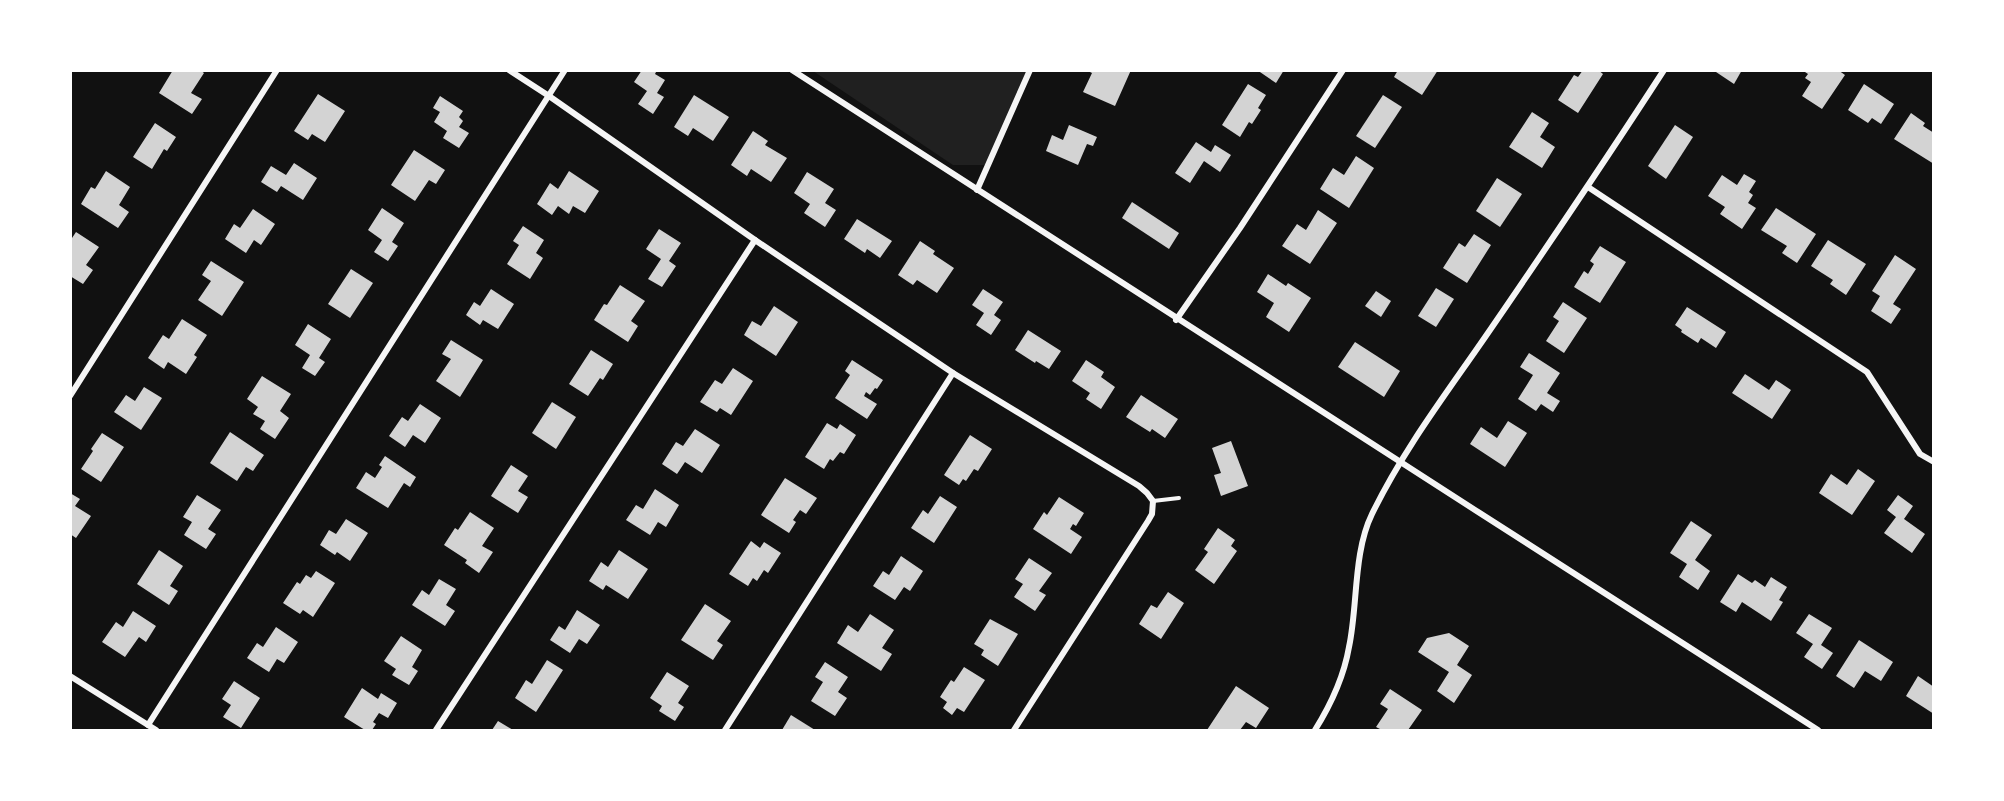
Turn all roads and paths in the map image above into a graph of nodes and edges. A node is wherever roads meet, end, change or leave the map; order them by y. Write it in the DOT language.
graph roads {
  1 [pos="277,70"];
  2 [pos="509,70"];
  3 [pos="565,70"];
  4 [pos="792,70"];
  5 [pos="1030,70"];
  6 [pos="1343,70"];
  7 [pos="1664,70"];
  8 [pos="549,96"];
  9 [pos="1587,187"];
  10 [pos="977,190"];
  11 [pos="754,240"];
  12 [pos="1176,320"];
  13 [pos="953,373"];
  14 [pos="70,396"];
  15 [pos="1401,462"];
  16 [pos="1934,462"];
  17 [pos="1179,498"];
  18 [pos="1153,501"];
  19 [pos="70,676"];
  20 [pos="148,725"];
  21 [pos="156,730"];
  22 [pos="436,730"];
  23 [pos="725,730"];
  24 [pos="1014,730"];
  25 [pos="1315,730"];
  26 [pos="1818,730"];
  1 -- 14 [label="street"];
  2 -- 8 [label="street"];
  3 -- 8 [label="street"];
  4 -- 10 [label="street"];
  5 -- 10 [label="street"];
  6 -- 12 [label="street"];
  7 -- 9 [label="street"];
  8 -- 11 [label="street"];
  8 -- 20 [label="street"];
  9 -- 15 [label="street"];
  9 -- 16 [label="street"];
  10 -- 12 [label="street"];
  11 -- 13 [label="street"];
  11 -- 22 [label="street"];
  12 -- 15 [label="street"];
  13 -- 18 [label="street"];
  13 -- 23 [label="street"];
  15 -- 25 [label="street"];
  15 -- 26 [label="street"];
  17 -- 18 [label="lane"];
  18 -- 24 [label="street"];
  19 -- 20 [label="street"];
  20 -- 21 [label="street"];
}
